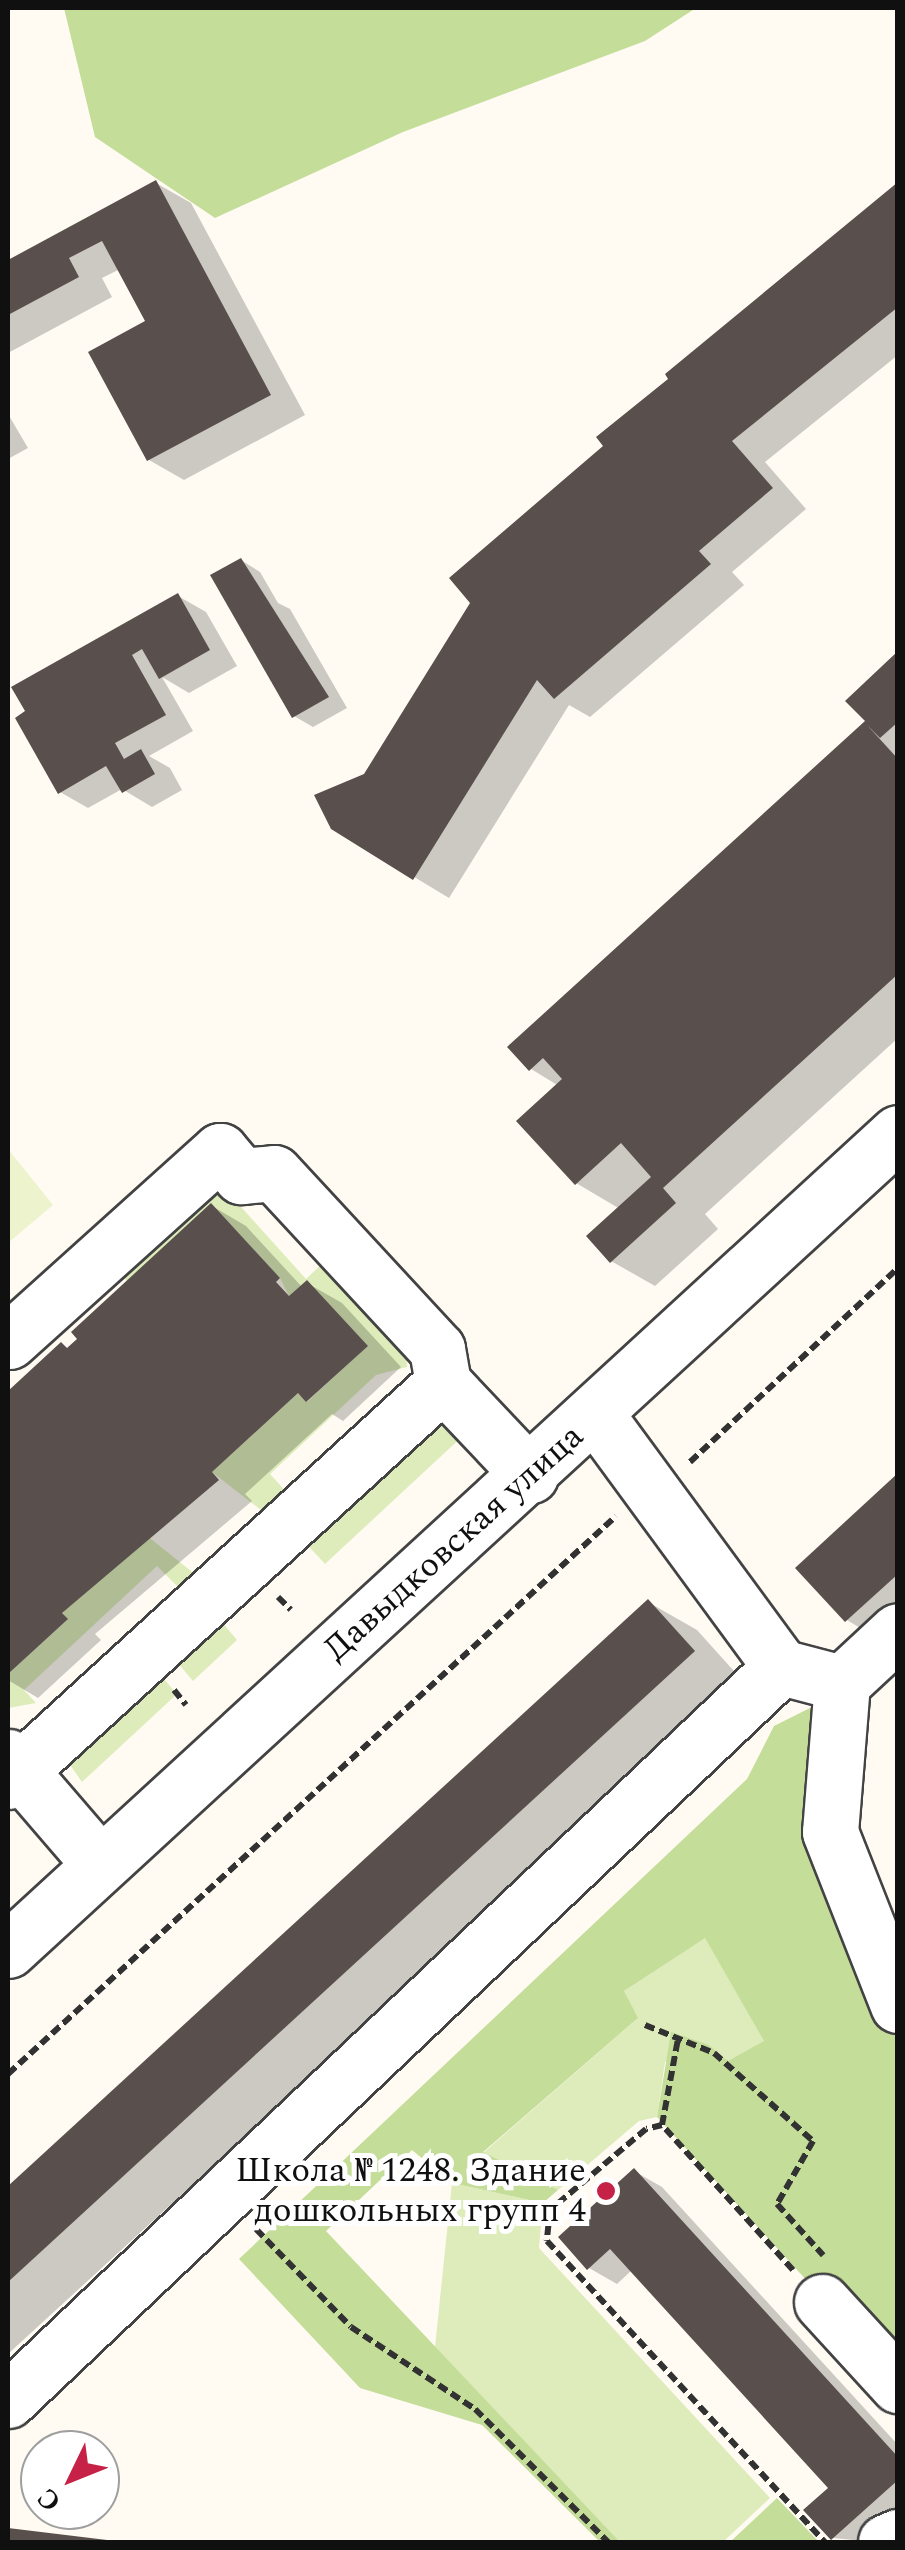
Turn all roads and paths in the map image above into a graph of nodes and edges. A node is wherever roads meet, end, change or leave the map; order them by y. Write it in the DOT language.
graph roads {
  1 [pos="898,1133"];
  2 [pos="898,1268"];
  3 [pos="9,1341"];
  4 [pos="442,1383"];
  5 [pos="596,1415"];
  6 [pos="530,1475"];
  7 [pos="654,1494"];
  8 [pos="898,1631"];
  9 [pos="781,1667"];
  10 [pos="842,1683"];
  11 [pos="11,1770"];
  12 [pos="100,1864"];
  13 [pos="8,1950"];
  14 [pos="898,2005"];
  15 [pos="645,2025"];
  16 [pos="678,2038"];
  17 [pos="8,2074"];
  18 [pos="662,2126"];
  19 [pos="225,2199"];
  20 [pos="828,2285"];
  21 [pos="898,2386"];
  22 [pos="8,2400"];
  23 [pos="898,2536"];
  24 [pos="608,2542"];
  25 [pos="825,2542"];
  26 [pos="886,2542"];
  1 -- 5 [label="street, Давыдковская улица"];
  2 -- 7 [label="path"];
  3 -- 4 [label="street"];
  4 -- 6 [label="street"];
  4 -- 11 [label="street"];
  5 -- 6 [label="street, Давыдковская улица"];
  5 -- 7 [label="street"];
  6 -- 12 [label="street, Давыдковская улица"];
  7 -- 9 [label="street"];
  7 -- 17 [label="path"];
  8 -- 10 [label="street"];
  9 -- 10 [label="street"];
  9 -- 19 [label="street"];
  10 -- 14 [label="street"];
  11 -- 12 [label="street"];
  12 -- 13 [label="street, Давыдковская улица"];
  15 -- 16 [label="path"];
  16 -- 18 [label="path"];
  16 -- 20 [label="path"];
  18 -- 20 [label="path"];
  18 -- 25 [label="path"];
  19 -- 22 [label="street"];
  19 -- 24 [label="path"];
  20 -- 21 [label="street"];
  23 -- 26 [label="street"];
}
